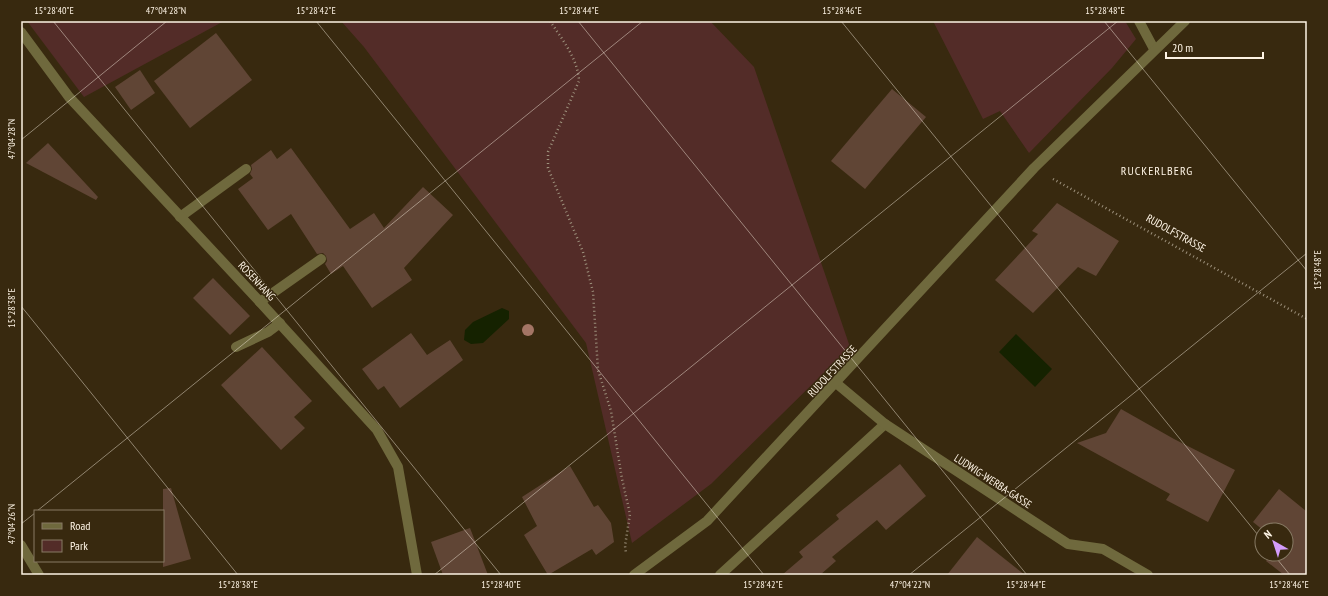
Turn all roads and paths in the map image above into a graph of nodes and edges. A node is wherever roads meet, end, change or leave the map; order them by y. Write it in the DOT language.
graph roads {
  1 [pos="550,21"];
  2 [pos="1139,21"];
  3 [pos="1185,21"];
  4 [pos="21,32"];
  5 [pos="1154,49"];
  6 [pos="246,168"];
  7 [pos="1034,168"];
  8 [pos="180,216"];
  9 [pos="321,259"];
  10 [pos="260,302"];
  11 [pos="1307,319"];
  12 [pos="280,322"];
  13 [pos="236,347"];
  14 [pos="836,383"];
  15 [pos="885,424"];
  16 [pos="21,545"];
  17 [pos="628,561"];
  18 [pos="39,575"];
  19 [pos="416,575"];
  20 [pos="634,575"];
  21 [pos="720,575"];
  22 [pos="1148,575"];
  1 -- 17 [label="path"];
  2 -- 5 [label="street"];
  3 -- 5 [label="street, RUDOLFSTRASSE"];
  4 -- 8 [label="street, ROSENHANG"];
  5 -- 7 [label="street, RUDOLFSTRASSE"];
  6 -- 8 [label="street"];
  7 -- 11 [label="path, RUDOLFSTRASSE"];
  7 -- 14 [label="street, RUDOLFSTRASSE"];
  8 -- 10 [label="street, ROSENHANG"];
  9 -- 10 [label="street"];
  10 -- 12 [label="street, ROSENHANG"];
  12 -- 13 [label="street"];
  12 -- 19 [label="street, ROSENHANG"];
  14 -- 15 [label="street, LUDWIG-WERBA-GASSE"];
  14 -- 20 [label="street, RUDOLFSTRASSE"];
  15 -- 21 [label="street"];
  15 -- 22 [label="street, LUDWIG-WERBA-GASSE"];
  16 -- 18 [label="street"];
}
